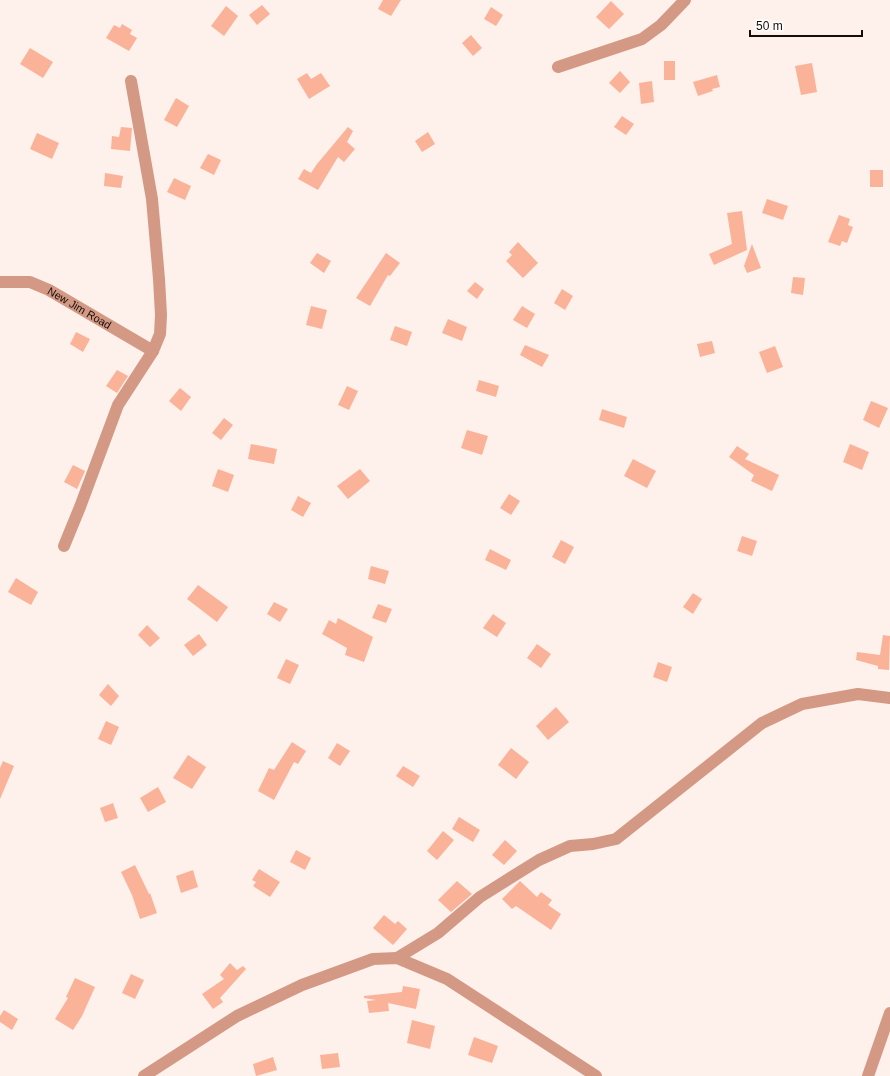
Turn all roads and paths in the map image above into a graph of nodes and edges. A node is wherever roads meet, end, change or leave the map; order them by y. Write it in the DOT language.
graph roads {
  1 [pos="684,0"];
  2 [pos="558,67"];
  3 [pos="131,81"];
  4 [pos="0,282"];
  5 [pos="153,351"];
  6 [pos="64,546"];
  7 [pos="890,698"];
  8 [pos="398,958"];
  9 [pos="890,1013"];
  10 [pos="144,1076"];
  11 [pos="596,1076"];
  12 [pos="868,1076"];
  1 -- 2 [label="street"];
  3 -- 5 [label="street"];
  4 -- 5 [label="street, New Jim Road"];
  5 -- 6 [label="street"];
  7 -- 8 [label="street"];
  8 -- 10 [label="street"];
  8 -- 11 [label="street"];
  9 -- 12 [label="street"];
}
